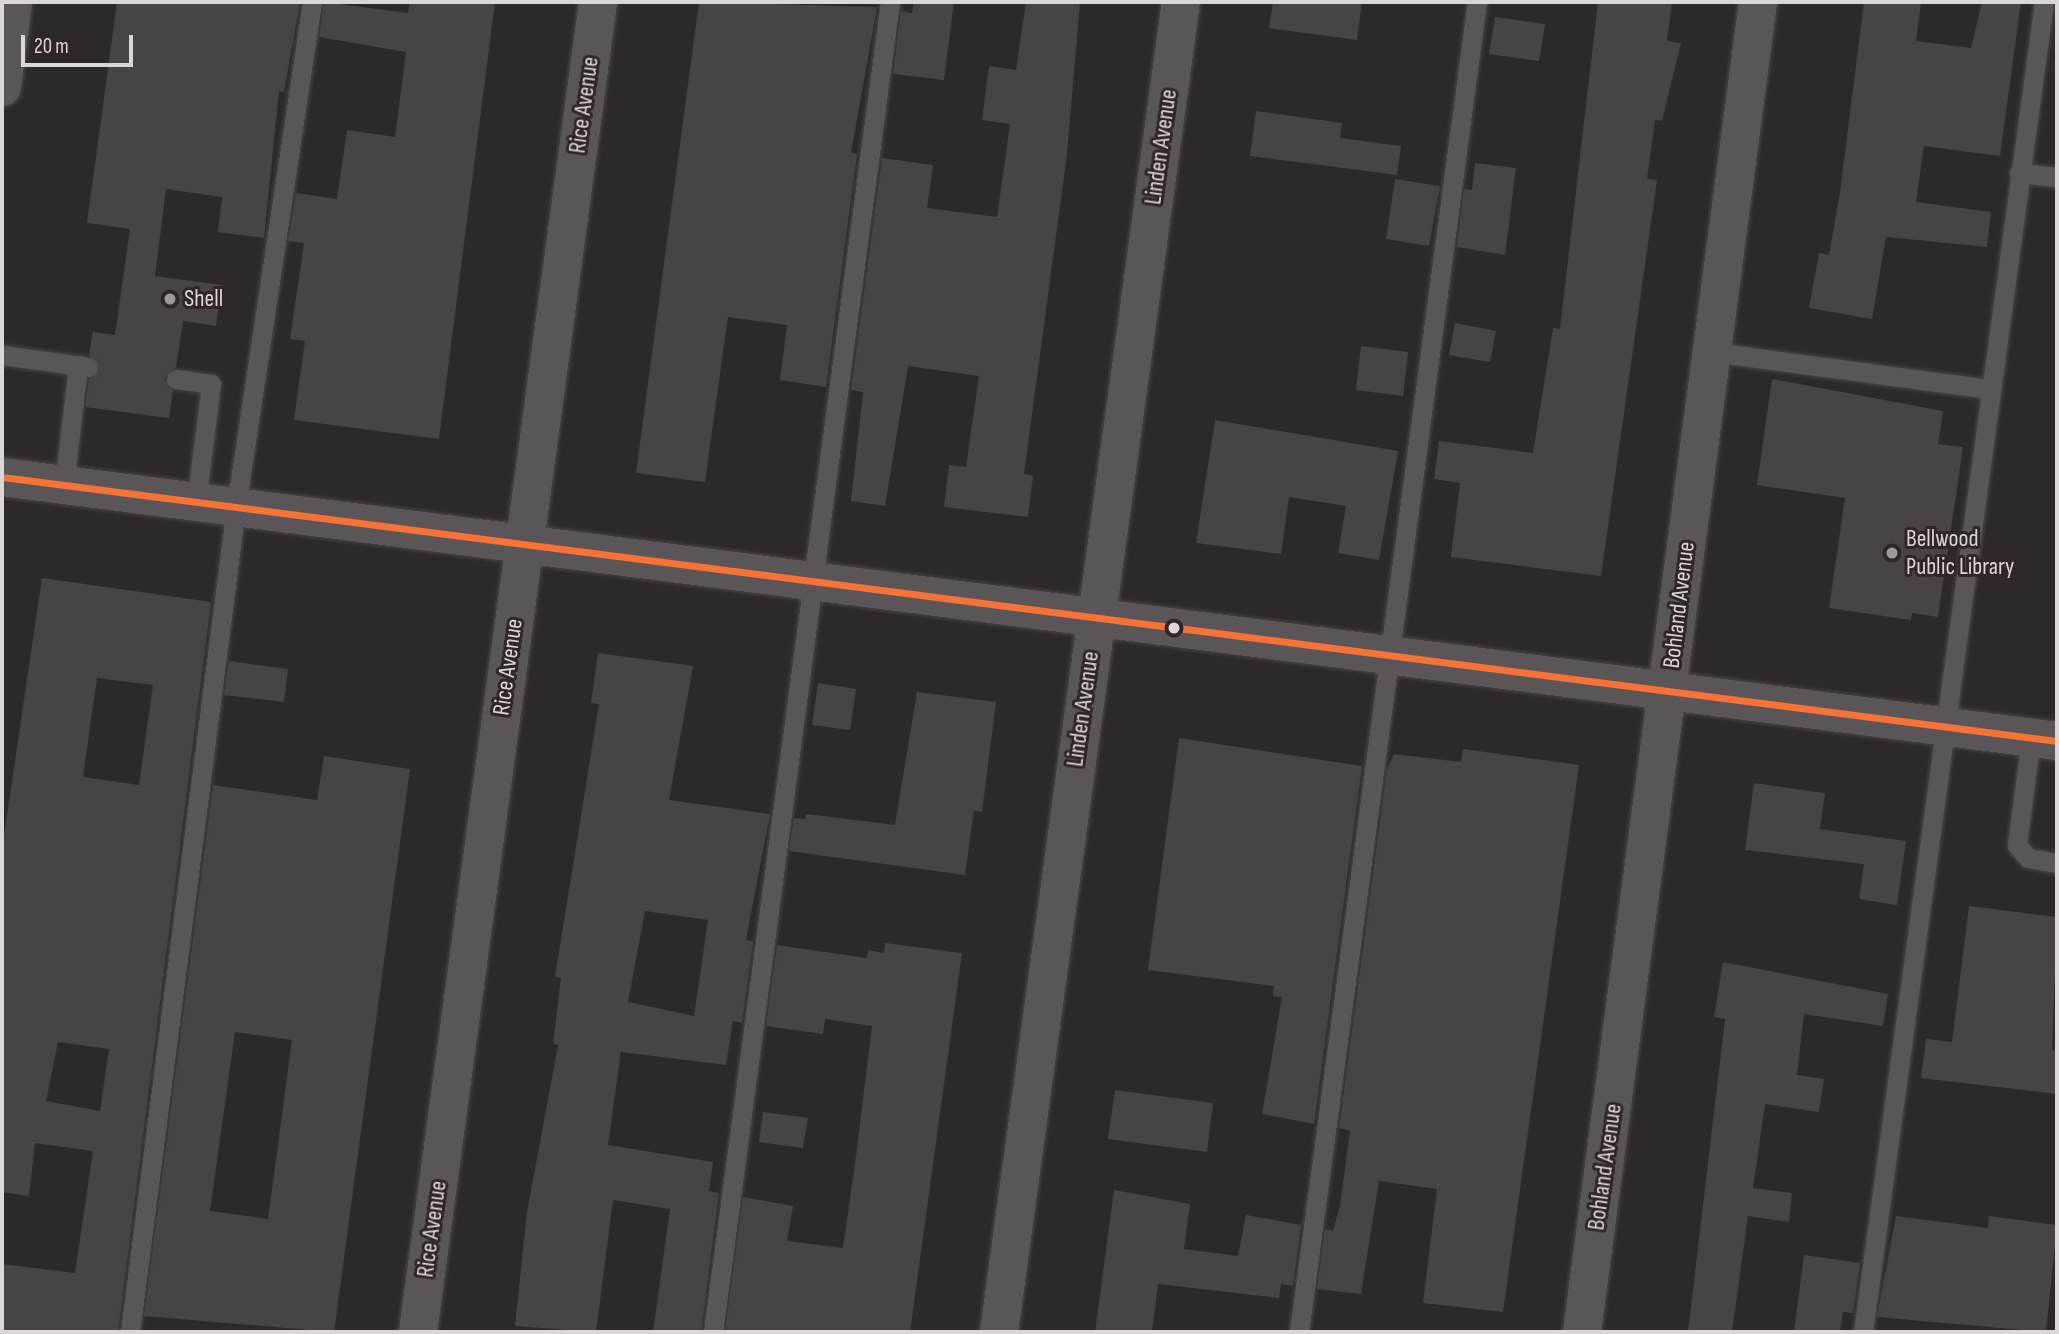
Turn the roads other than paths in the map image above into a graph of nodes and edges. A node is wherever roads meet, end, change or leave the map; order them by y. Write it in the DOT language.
graph roads {
  1 [pos="13,2"];
  2 [pos="312,2"];
  3 [pos="598,2"];
  4 [pos="890,2"];
  5 [pos="1181,2"];
  6 [pos="1477,2"];
  7 [pos="1758,2"];
  8 [pos="2044,2"];
  9 [pos="2,87"];
  10 [pos="2019,173"];
  11 [pos="2057,177"];
  12 [pos="1712,352"];
  13 [pos="2,355"];
  14 [pos="176,379"];
  15 [pos="1989,389"];
  16 [pos="2,477"];
  17 [pos="64,485"];
  18 [pos="196,502"];
  19 [pos="236,507"];
  20 [pos="525,544"];
  21 [pos="814,582"];
  22 [pos="1096,618"];
  23 [pos="1394,656"];
  24 [pos="1668,688"];
  25 [pos="1946,726"];
  26 [pos="2044,739"];
  27 [pos="2057,863"];
  28 [pos="130,1332"];
  29 [pos="418,1332"];
  30 [pos="713,1332"];
  31 [pos="999,1332"];
  32 [pos="1299,1332"];
  33 [pos="1583,1332"];
  34 [pos="1863,1332"];
  1 -- 9 [label="street"];
  2 -- 19 [label="lane"];
  3 -- 20 [label="street, Rice Avenue"];
  4 -- 21 [label="lane"];
  5 -- 22 [label="street, Linden Avenue"];
  6 -- 23 [label="lane"];
  7 -- 12 [label="street, Bohland Avenue"];
  8 -- 10 [label="lane"];
  10 -- 11 [label="lane"];
  10 -- 15 [label="lane"];
  12 -- 15 [label="lane"];
  12 -- 24 [label="street, Bohland Avenue"];
  13 -- 17 [label="lane"];
  14 -- 18 [label="lane"];
  15 -- 25 [label="lane"];
  16 -- 17 [label="street"];
  17 -- 18 [label="street"];
  18 -- 19 [label="street"];
  19 -- 20 [label="street"];
  19 -- 28 [label="lane"];
  20 -- 21 [label="street"];
  20 -- 29 [label="street, Rice Avenue"];
  21 -- 22 [label="street"];
  21 -- 30 [label="lane"];
  22 -- 23 [label="street"];
  22 -- 31 [label="street, Linden Avenue"];
  23 -- 24 [label="street"];
  23 -- 32 [label="lane"];
  24 -- 25 [label="street"];
  24 -- 33 [label="street, Bohland Avenue"];
  25 -- 26 [label="street"];
  25 -- 34 [label="lane"];
  26 -- 27 [label="lane"];
}
